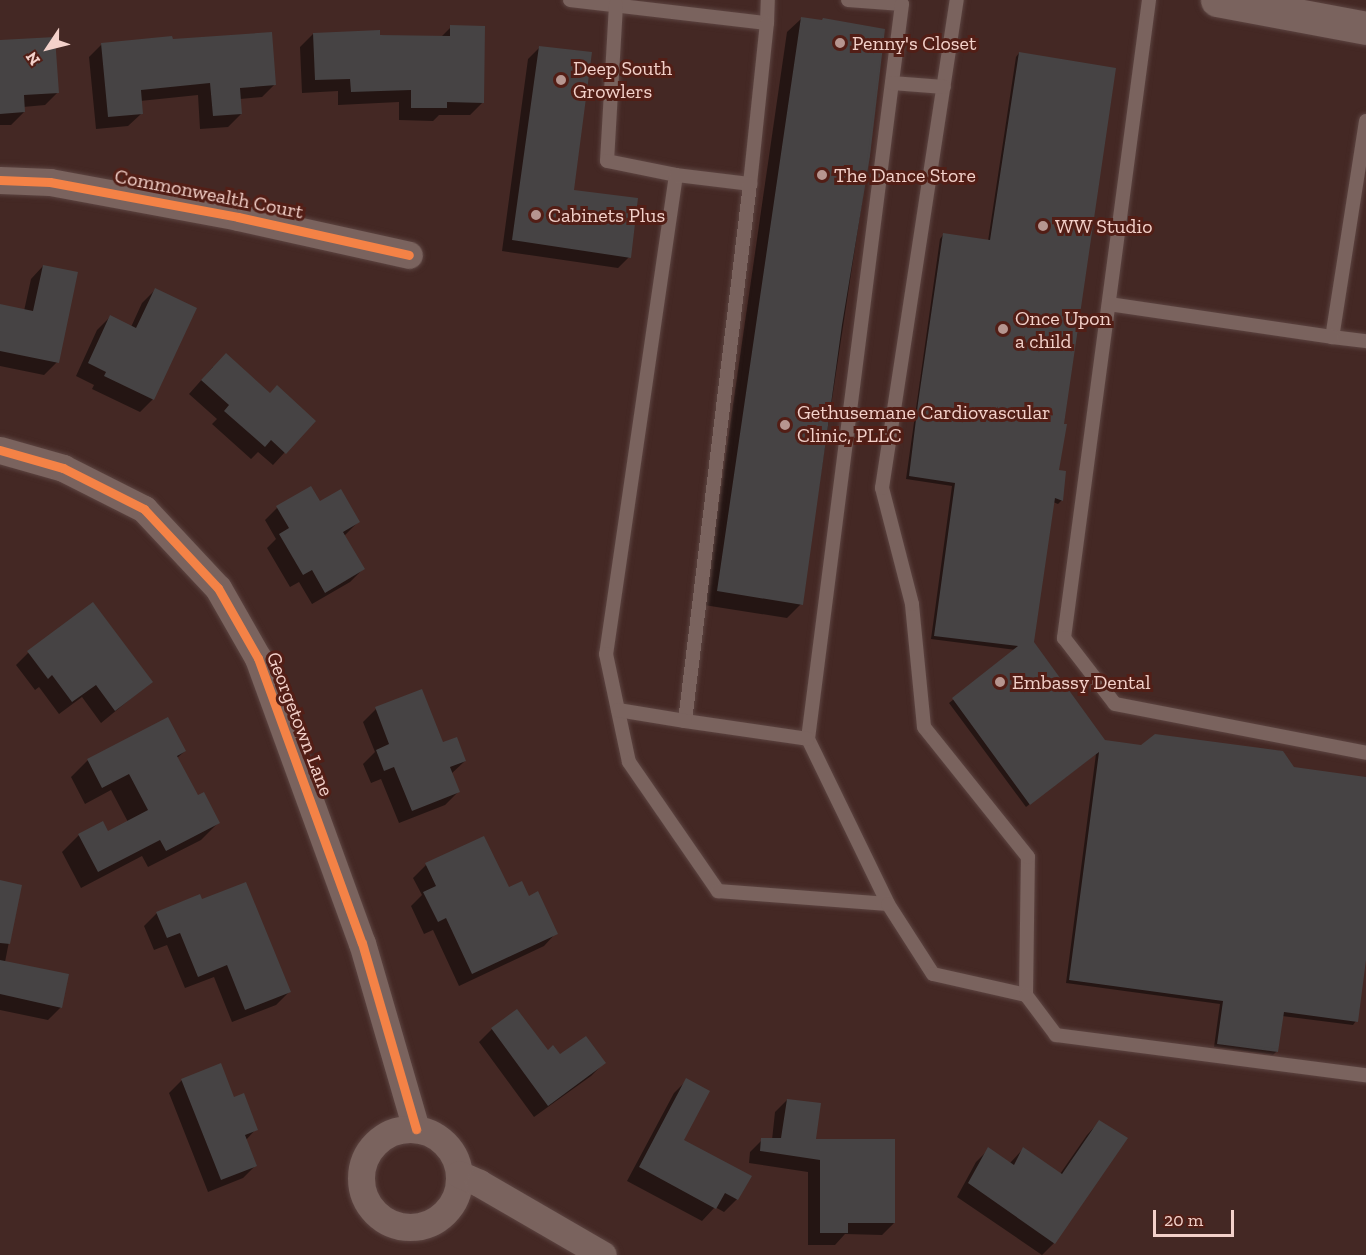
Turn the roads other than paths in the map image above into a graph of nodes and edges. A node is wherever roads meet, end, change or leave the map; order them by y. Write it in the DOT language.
graph roads {
  1 [pos="570,0"];
  2 [pos="768,0"];
  3 [pos="848,0"];
  4 [pos="957,0"];
  5 [pos="1149,0"];
  6 [pos="1216,0"];
  7 [pos="616,5"];
  8 [pos="767,22"];
  9 [pos="1366,28"];
  10 [pos="892,83"];
  11 [pos="944,87"];
  12 [pos="1366,122"];
  13 [pos="1363,165"];
  14 [pos="676,175"];
  15 [pos="0,180"];
  16 [pos="750,184"];
  17 [pos="409,255"];
  18 [pos="1109,304"];
  19 [pos="1332,337"];
  20 [pos="1366,341"];
  21 [pos="0,450"];
  22 [pos="618,710"];
  23 [pos="685,721"];
  24 [pos="808,739"];
  25 [pos="1366,753"];
  26 [pos="888,904"];
  27 [pos="1026,995"];
  28 [pos="1366,1075"];
  29 [pos="416,1130"];
  30 [pos="459,1174"];
  31 [pos="603,1255"];
  1 -- 7 [label="lane"];
  2 -- 8 [label="lane"];
  3 -- 10 [label="lane"];
  4 -- 11 [label="lane"];
  5 -- 18 [label="lane"];
  6 -- 9 [label="main road"];
  7 -- 8 [label="lane"];
  7 -- 14 [label="lane"];
  8 -- 16 [label="lane"];
  10 -- 11 [label="lane"];
  10 -- 24 [label="lane"];
  11 -- 27 [label="lane"];
  12 -- 13 [label="lane"];
  13 -- 19 [label="lane"];
  14 -- 16 [label="lane"];
  14 -- 22 [label="lane"];
  15 -- 17 [label="street, Commonwealth Court"];
  16 -- 23 [label="lane"];
  18 -- 19 [label="lane"];
  18 -- 25 [label="lane"];
  19 -- 20 [label="lane"];
  21 -- 29 [label="street, Georgetown Lane"];
  22 -- 23 [label="lane"];
  22 -- 26 [label="lane"];
  23 -- 24 [label="lane"];
  24 -- 26 [label="lane"];
  26 -- 27 [label="lane"];
  27 -- 28 [label="lane"];
  29 -- 30 [label="street"];
  29 -- 30 [label="street"];
  30 -- 31 [label="street"];
}
